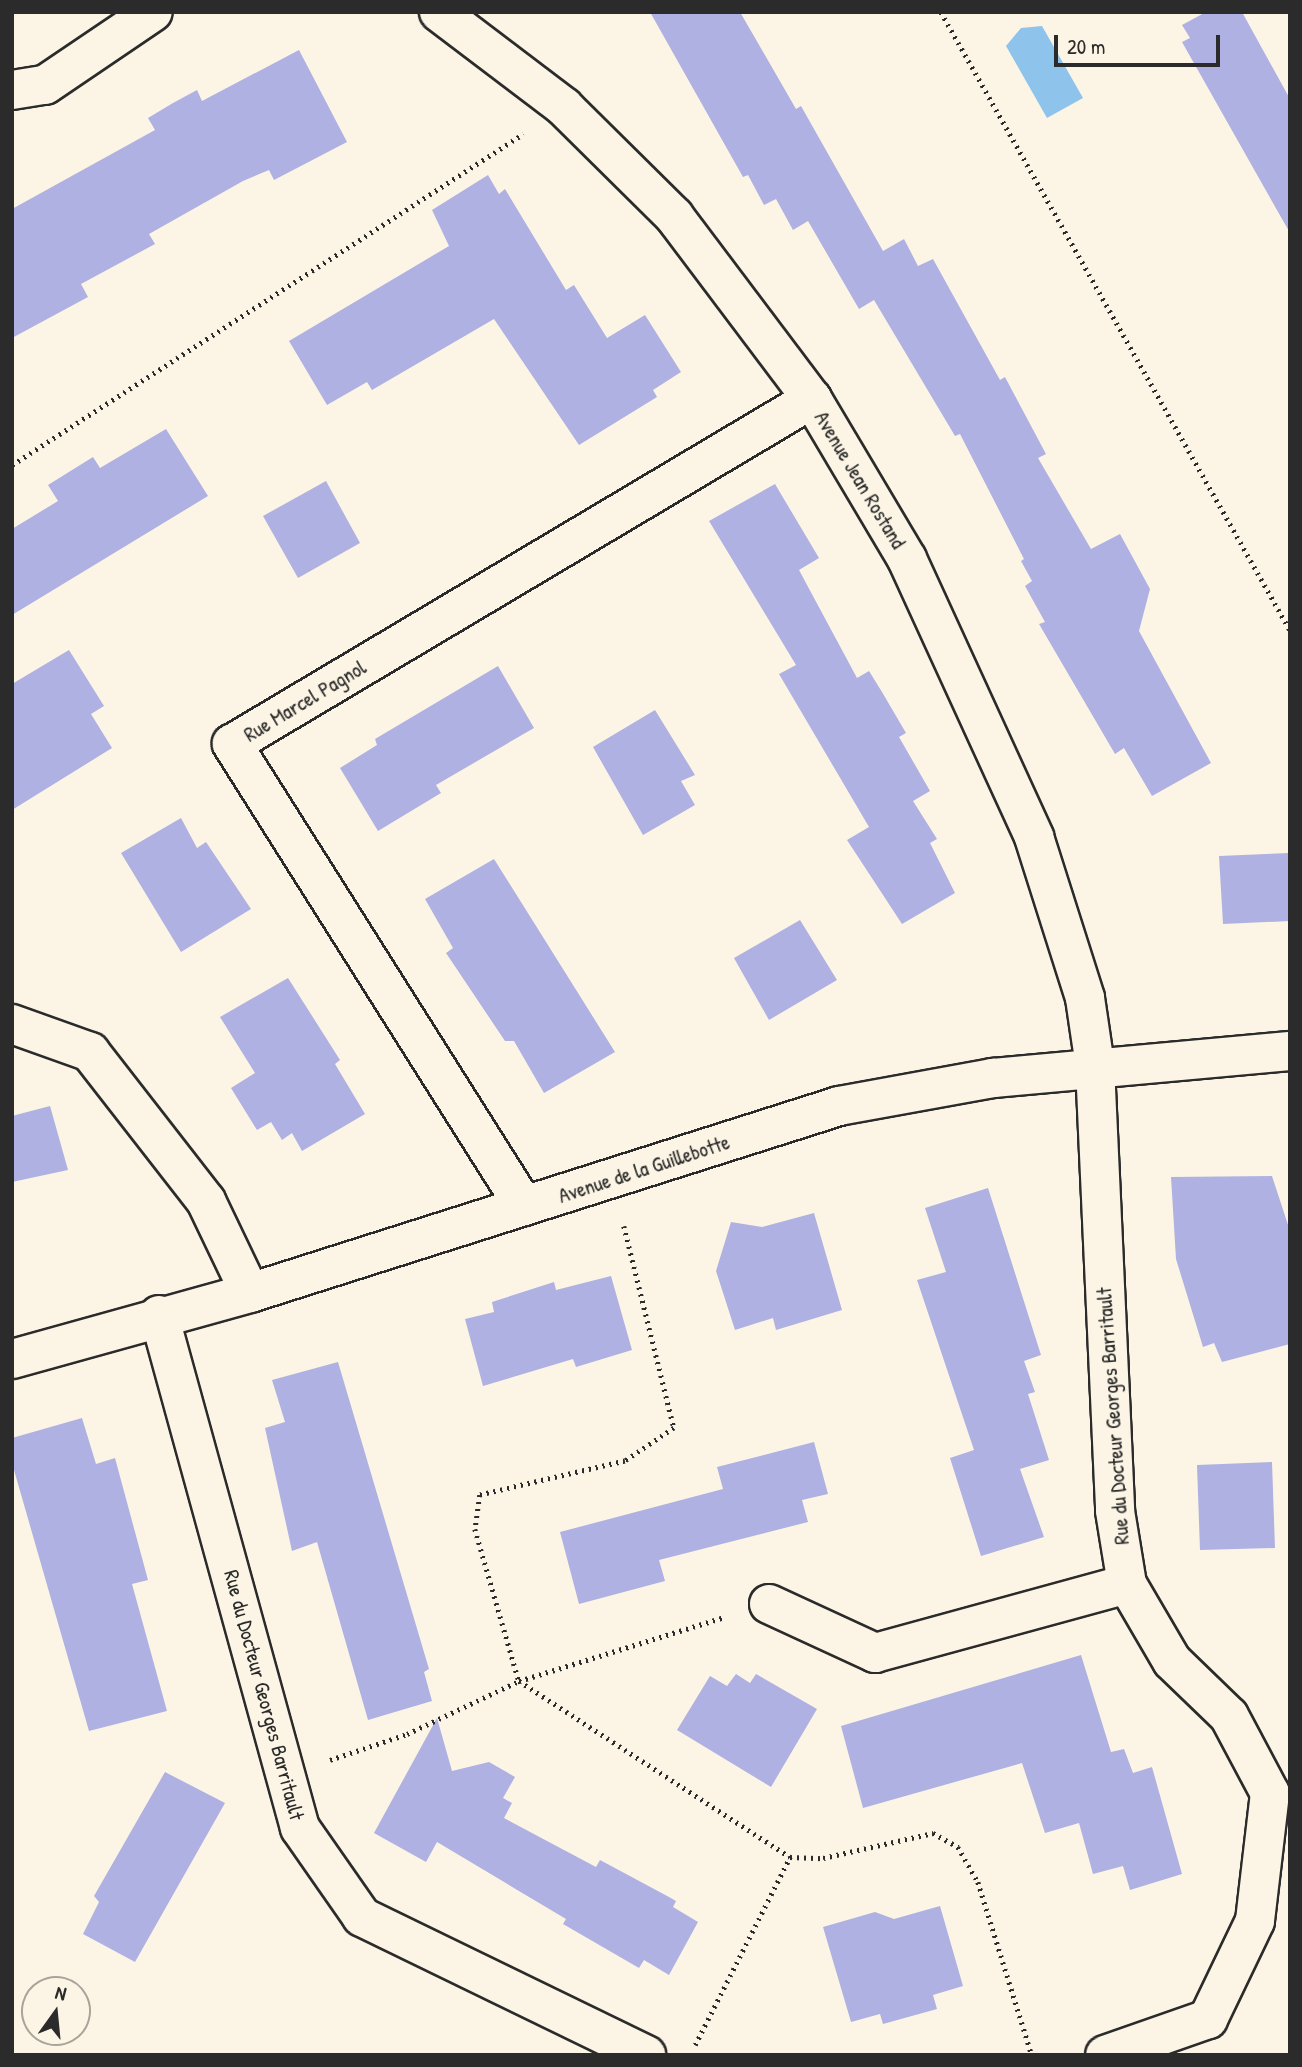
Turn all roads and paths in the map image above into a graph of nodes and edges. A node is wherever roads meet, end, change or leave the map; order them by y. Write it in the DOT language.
graph roads {
  1 [pos="153,12"];
  2 [pos="941,12"];
  3 [pos="459,17"];
  4 [pos="12,90"];
  5 [pos="564,107"];
  6 [pos="812,399"];
  7 [pos="12,465"];
  8 [pos="1290,630"];
  9 [pos="12,1024"];
  10 [pos="1290,1051"];
  11 [pos="1095,1066"];
  12 [pos="612,1180"];
  13 [pos="524,1206"];
  14 [pos="250,1293"];
  15 [pos="159,1315"];
  16 [pos="12,1359"];
  17 [pos="1127,1584"];
  18 [pos="769,1604"];
  19 [pos="519,1681"];
  20 [pos="285,1776"];
  21 [pos="790,1857"];
  22 [pos="646,2055"];
  23 [pos="690,2055"];
  24 [pos="1032,2055"];
  25 [pos="1105,2055"];
  1 -- 4 [label="street"];
  2 -- 8 [label="path"];
  3 -- 5 [label="street, Avenue Jean Rostand"];
  5 -- 6 [label="street, Avenue Jean Rostand"];
  5 -- 7 [label="path"];
  6 -- 11 [label="street, Avenue Jean Rostand"];
  6 -- 13 [label="street, Rue Marcel Pagnol"];
  9 -- 14 [label="street"];
  10 -- 11 [label="street, Avenue de la Guillebotte"];
  11 -- 12 [label="street, Avenue de la Guillebotte"];
  11 -- 17 [label="street, Rue du Docteur Georges Barritault"];
  12 -- 13 [label="street, Avenue de la Guillebotte"];
  12 -- 19 [label="path"];
  13 -- 14 [label="street, Avenue de la Guillebotte"];
  14 -- 15 [label="street, Avenue de la Guillebotte"];
  15 -- 16 [label="street, Avenue de la Guillebotte"];
  15 -- 20 [label="street, Rue du Docteur Georges Barritault"];
  17 -- 18 [label="street"];
  17 -- 25 [label="street, Rue du Docteur Georges Barritault"];
  18 -- 19 [label="path"];
  19 -- 20 [label="path"];
  19 -- 21 [label="path"];
  20 -- 22 [label="street, Rue du Docteur Georges Barritault"];
  21 -- 23 [label="path"];
  21 -- 24 [label="path"];
}
